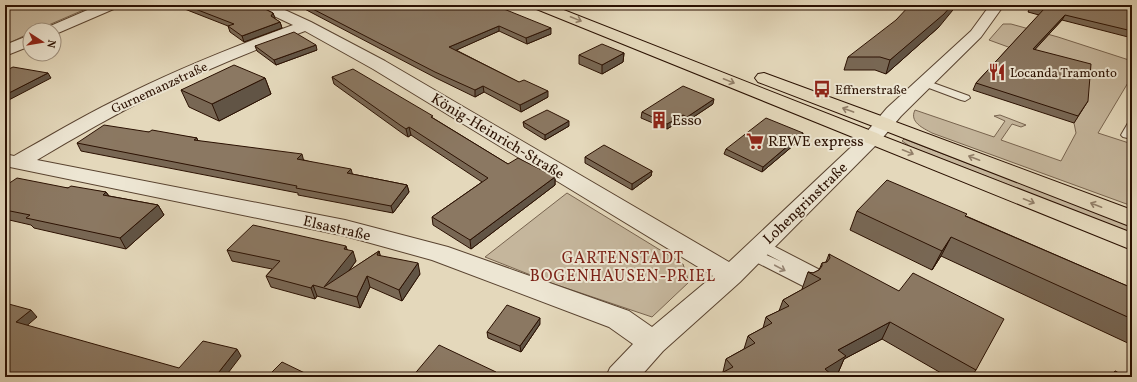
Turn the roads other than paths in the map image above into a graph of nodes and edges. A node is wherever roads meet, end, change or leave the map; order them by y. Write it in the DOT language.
graph roads {
  1 [pos="111,5"];
  2 [pos="262,5"];
  3 [pos="539,5"];
  4 [pos="575,5"];
  5 [pos="997,5"];
  6 [pos="306,25"];
  7 [pos="62,26"];
  8 [pos="22,44"];
  9 [pos="5,51"];
  10 [pos="925,84"];
  11 [pos="965,98"];
  12 [pos="1132,125"];
  13 [pos="879,131"];
  14 [pos="1132,136"];
  15 [pos="12,161"];
  16 [pos="1132,219"];
  17 [pos="1132,242"];
  18 [pos="757,250"];
  19 [pos="730,275"];
  20 [pos="811,278"];
  21 [pos="653,343"];
  22 [pos="621,377"];
  1 -- 7 [label="street"];
  2 -- 6 [label="street, König-Heinrich-Straße"];
  3 -- 13 [label="main road, one-way"];
  13 -- 4 [label="main road, one-way"];
  5 -- 10 [label="street, Lohengrinstraße"];
  6 -- 15 [label="street, Gurnemanzstraße"];
  6 -- 19 [label="street, König-Heinrich-Straße"];
  8 -- 9 [label="street"];
  10 -- 11 [label="lane"];
  10 -- 13 [label="street, Lohengrinstraße"];
  12 -- 14 [label="lane"];
  16 -- 13 [label="main road, one-way"];
  13 -- 17 [label="main road, one-way"];
  13 -- 18 [label="street, Lohengrinstraße"];
  15 -- 21 [label="street, Elsastraße"];
  18 -- 19 [label="street, Lohengrinstraße"];
  18 -- 20 [label="lane, one-way"];
  19 -- 21 [label="street, Lohengrinstraße"];
  21 -- 22 [label="street, Lohengrinstraße"];
}
